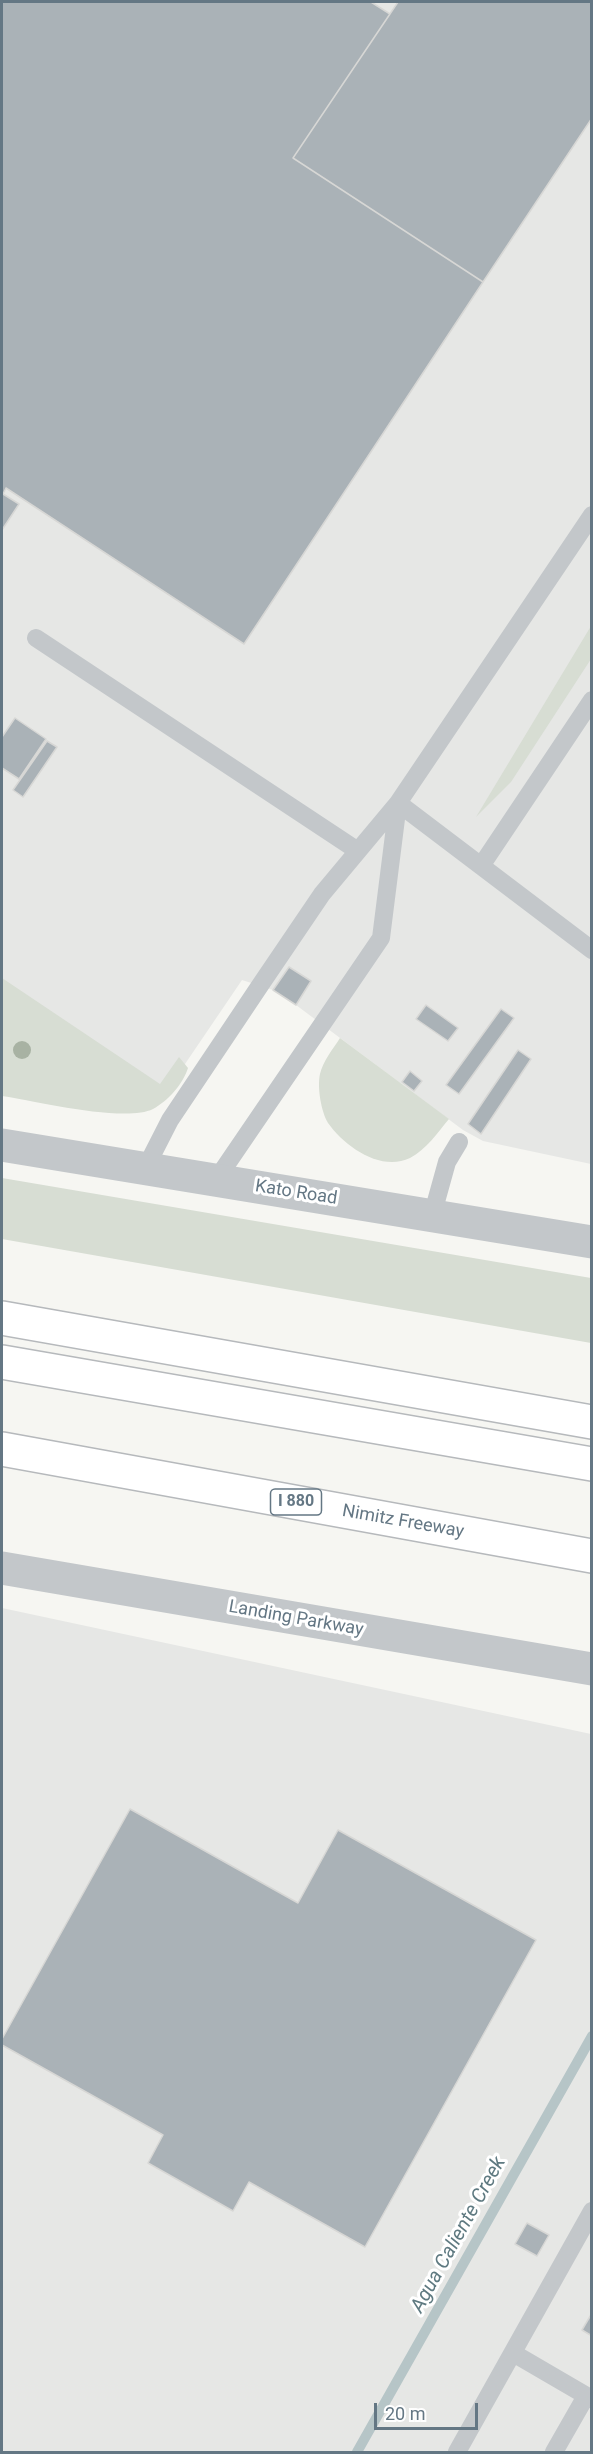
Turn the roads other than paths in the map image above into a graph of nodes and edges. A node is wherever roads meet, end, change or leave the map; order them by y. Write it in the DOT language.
graph roads {
  1 [pos="591,515"];
  2 [pos="36,638"];
  3 [pos="591,700"];
  4 [pos="399,803"];
  5 [pos="358,851"];
  6 [pos="481,866"];
  7 [pos="591,950"];
  8 [pos="459,1142"];
  9 [pos="2,1145"];
  10 [pos="145,1169"];
  11 [pos="216,1180"];
  12 [pos="432,1216"];
  13 [pos="591,1242"];
  14 [pos="2,1318"];
  15 [pos="2,1362"];
  16 [pos="591,1422"];
  17 [pos="2,1449"];
  18 [pos="591,1464"];
  19 [pos="591,1556"];
  20 [pos="2,1568"];
  21 [pos="591,1668"];
  22 [pos="591,2211"];
  23 [pos="513,2353"];
  24 [pos="589,2397"];
  25 [pos="457,2452"];
  26 [pos="554,2452"];
  1 -- 4 [label="lane"];
  2 -- 5 [label="lane"];
  3 -- 6 [label="lane"];
  4 -- 5 [label="lane"];
  4 -- 6 [label="lane"];
  4 -- 11 [label="lane"];
  5 -- 10 [label="lane"];
  6 -- 7 [label="lane"];
  8 -- 12 [label="lane"];
  9 -- 10 [label="street, Kato Road"];
  10 -- 11 [label="street, Kato Road"];
  11 -- 12 [label="street, Kato Road"];
  12 -- 13 [label="street, Kato Road"];
  14 -- 16 [label="highway"];
  15 -- 18 [label="highway"];
  17 -- 19 [label="highway, Nimitz Freeway / I 880"];
  20 -- 21 [label="street, Landing Parkway"];
  22 -- 23 [label="lane"];
  23 -- 24 [label="lane"];
  23 -- 25 [label="lane"];
  24 -- 26 [label="lane"];
}
